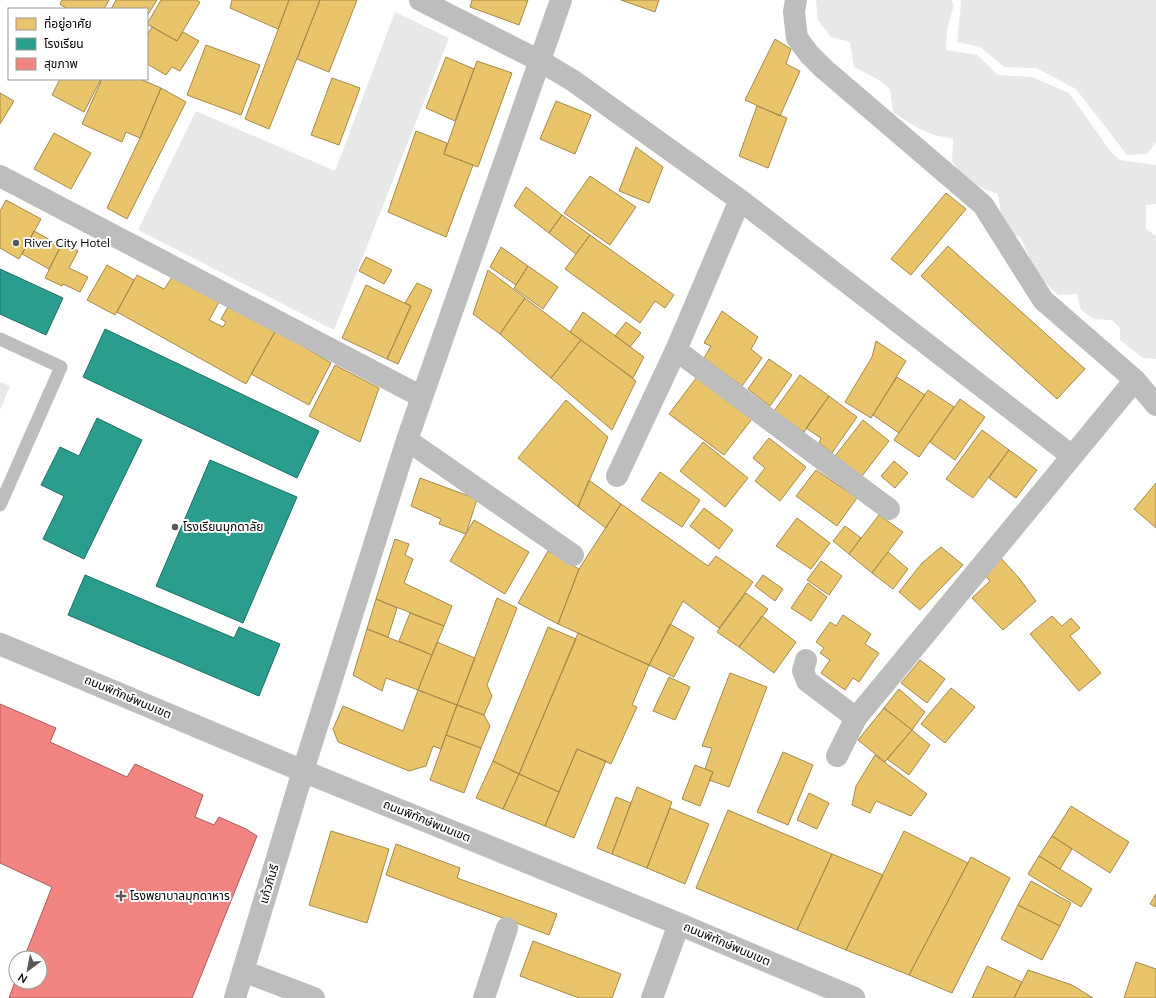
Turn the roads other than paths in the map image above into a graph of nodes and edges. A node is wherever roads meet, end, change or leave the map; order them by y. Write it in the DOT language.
graph roads {
  1 [pos="420,0"];
  2 [pos="561,0"];
  3 [pos="796,0"];
  4 [pos="540,61"];
  5 [pos="0,176"];
  6 [pos="740,200"];
  7 [pos="0,339"];
  8 [pos="676,350"];
  9 [pos="1135,380"];
  10 [pos="422,397"];
  11 [pos="1156,405"];
  12 [pos="407,440"];
  13 [pos="1072,456"];
  14 [pos="616,476"];
  15 [pos="0,505"];
  16 [pos="889,509"];
  17 [pos="573,555"];
  18 [pos="0,644"];
  19 [pos="806,660"];
  20 [pos="856,718"];
  21 [pos="837,756"];
  22 [pos="303,771"];
  23 [pos="679,924"];
  24 [pos="507,928"];
  25 [pos="243,971"];
  26 [pos="235,998"];
  27 [pos="314,998"];
  28 [pos="484,998"];
  29 [pos="652,998"];
  30 [pos="854,998"];
  1 -- 4 [label="street"];
  2 -- 4 [label="street, แก้วกินรี"];
  3 -- 9 [label="street"];
  4 -- 6 [label="street"];
  4 -- 10 [label="street, แก้วกินรี"];
  5 -- 10 [label="street"];
  6 -- 8 [label="street"];
  6 -- 13 [label="street"];
  7 -- 15 [label="lane"];
  8 -- 14 [label="street"];
  8 -- 16 [label="street"];
  9 -- 11 [label="street"];
  9 -- 13 [label="street"];
  10 -- 12 [label="street, แก้วกินรี"];
  12 -- 17 [label="street"];
  12 -- 22 [label="street, แก้วกินรี"];
  13 -- 20 [label="street"];
  18 -- 22 [label="street, ถนนพิทักษ์พนมเขต"];
  19 -- 20 [label="street"];
  20 -- 21 [label="street"];
  22 -- 23 [label="street, ถนนพิทักษ์พนมเขต"];
  22 -- 25 [label="street, แก้วกินรี"];
  23 -- 29 [label="street"];
  23 -- 30 [label="street, ถนนพิทักษ์พนมเขต"];
  24 -- 28 [label="street"];
  25 -- 26 [label="street, แก้วกินรี"];
  25 -- 27 [label="street"];
}
